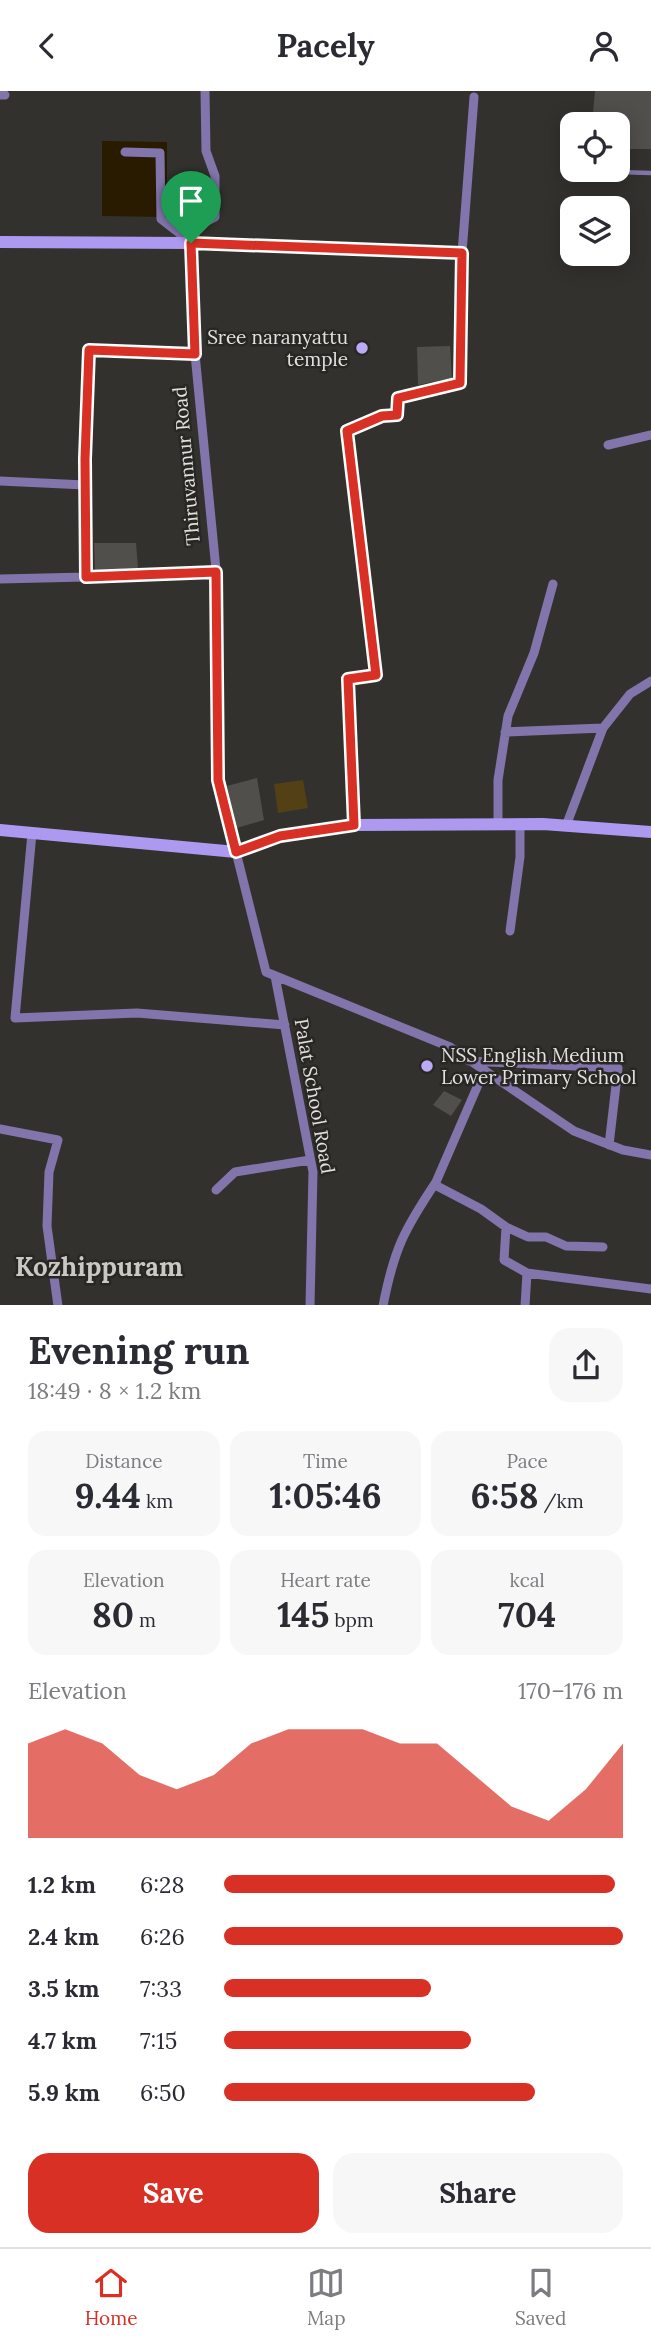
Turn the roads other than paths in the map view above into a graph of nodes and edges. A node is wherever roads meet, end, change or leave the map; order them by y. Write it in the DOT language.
graph roads {
  1 [pos="205,91"];
  2 [pos="474,97"];
  3 [pos="125,152"];
  4 [pos="630,172"];
  5 [pos="651,173"];
  6 [pos="0,242"];
  7 [pos="191,243"];
  8 [pos="462,253"];
  9 [pos="195,354"];
  10 [pos="651,435"];
  11 [pos="608,445"];
  12 [pos="0,481"];
  13 [pos="85,485"];
  14 [pos="216,572"];
  15 [pos="86,577"];
  16 [pos="0,579"];
  17 [pos="553,584"];
  18 [pos="651,681"];
  19 [pos="603,728"];
  20 [pos="505,733"];
  21 [pos="354,825"];
  22 [pos="498,825"];
  23 [pos="520,825"];
  24 [pos="566,826"];
  25 [pos="0,829"];
  26 [pos="32,832"];
  27 [pos="651,832"];
  28 [pos="236,852"];
  29 [pos="510,931"];
  30 [pos="275,976"];
  31 [pos="285,1025"];
  32 [pos="469,1061"];
  33 [pos="484,1071"];
  34 [pos="0,1129"];
  35 [pos="609,1145"];
  36 [pos="651,1155"];
  37 [pos="310,1160"];
  38 [pos="436,1182"];
  39 [pos="216,1189"];
  40 [pos="506,1227"];
  41 [pos="603,1247"];
  42 [pos="527,1273"];
  43 [pos="651,1289"];
  44 [pos="58,1305"];
  45 [pos="310,1305"];
  46 [pos="383,1305"];
  47 [pos="525,1305"];
  1 -- 7 [label="street"];
  2 -- 8 [label="street"];
  3 -- 7 [label="street"];
  4 -- 5 [label="lane"];
  6 -- 7 [label="main road"];
  7 -- 8 [label="main road"];
  7 -- 9 [label="street, Thiruvannur Road"];
  8 -- 21 [label="street"];
  9 -- 13 [label="street"];
  9 -- 14 [label="street, Thiruvannur Road"];
  10 -- 11 [label="street"];
  12 -- 13 [label="street"];
  13 -- 15 [label="street"];
  14 -- 15 [label="street"];
  14 -- 28 [label="street, Thiruvannur Road"];
  15 -- 16 [label="street"];
  17 -- 20 [label="street"];
  18 -- 19 [label="street"];
  19 -- 20 [label="street"];
  19 -- 24 [label="street"];
  20 -- 22 [label="street"];
  21 -- 22 [label="main road"];
  21 -- 28 [label="main road"];
  22 -- 23 [label="main road"];
  23 -- 24 [label="main road"];
  23 -- 29 [label="street"];
  24 -- 27 [label="main road"];
  25 -- 26 [label="main road"];
  26 -- 28 [label="main road"];
  26 -- 31 [label="street"];
  28 -- 30 [label="street, Palat School Road"];
  30 -- 31 [label="street, Palat School Road"];
  30 -- 32 [label="street"];
  31 -- 37 [label="street, Palat School Road"];
  32 -- 33 [label="street"];
  32 -- 35 [label="street"];
  33 -- 35 [label="street"];
  33 -- 38 [label="street"];
  34 -- 44 [label="street"];
  35 -- 36 [label="street"];
  37 -- 39 [label="street"];
  37 -- 45 [label="street, Palat School Road"];
  38 -- 40 [label="street"];
  38 -- 46 [label="street"];
  40 -- 41 [label="street"];
  40 -- 42 [label="street"];
  42 -- 43 [label="street"];
  42 -- 47 [label="street"];
}
